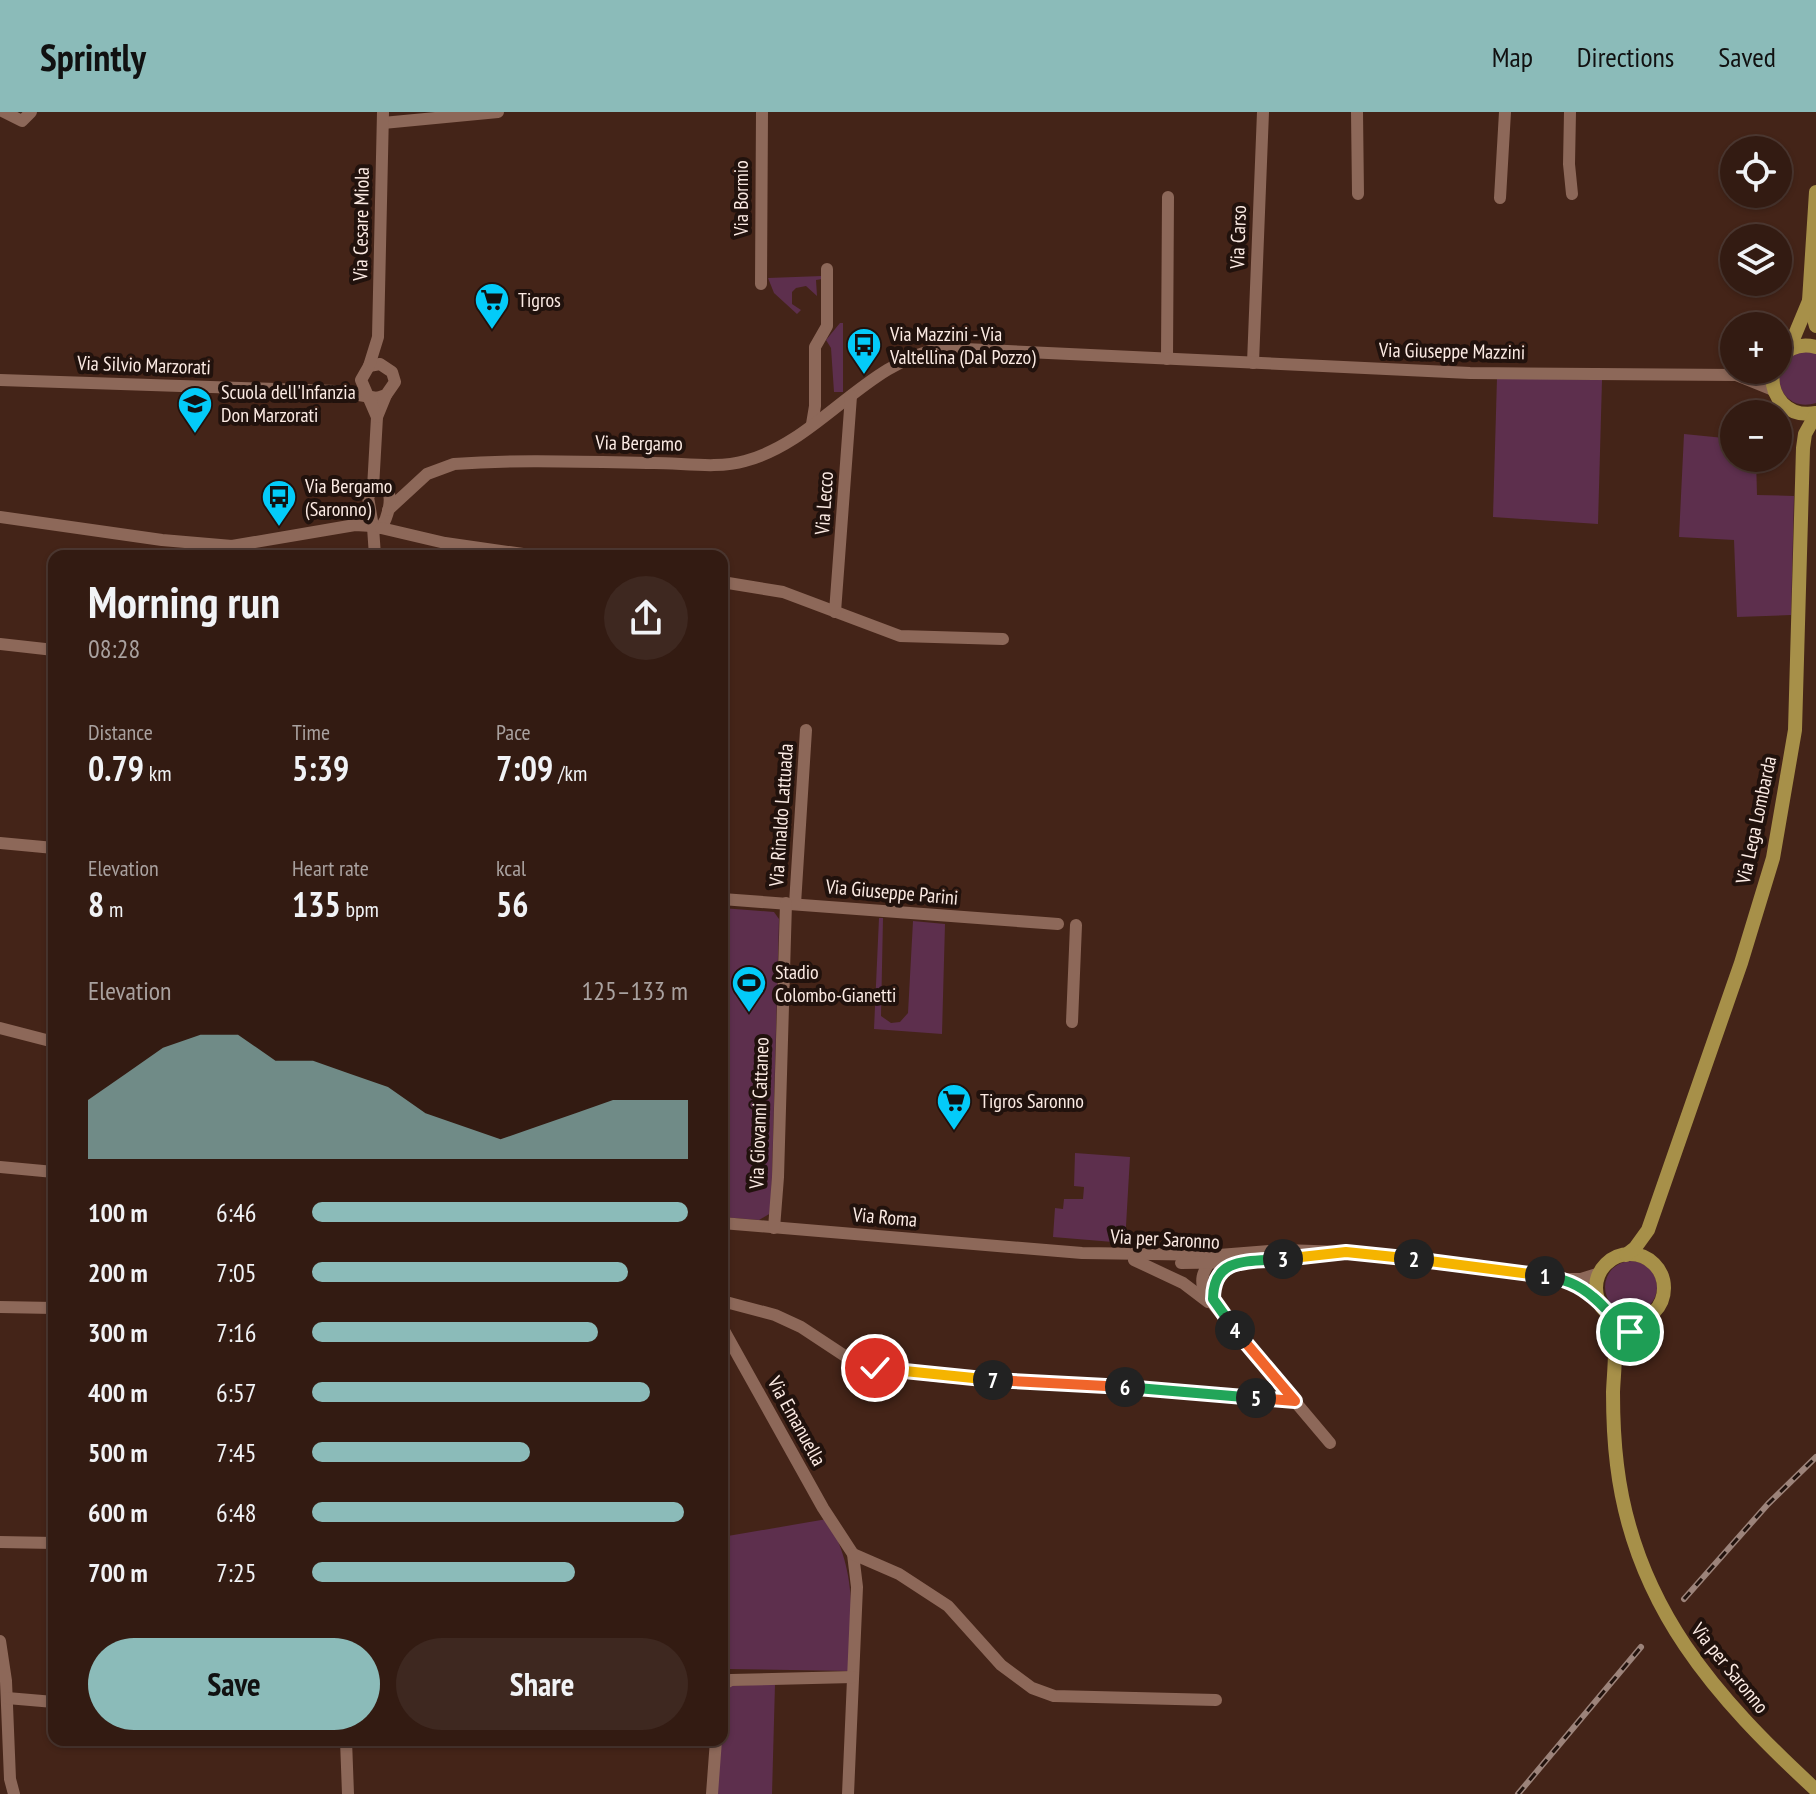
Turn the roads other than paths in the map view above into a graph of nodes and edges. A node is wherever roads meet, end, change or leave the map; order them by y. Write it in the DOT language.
graph roads {
  1 [pos="4,112"];
  2 [pos="31,112"];
  3 [pos="498,112"];
  4 [pos="762,112"];
  5 [pos="1263,112"];
  6 [pos="1357,112"];
  7 [pos="1505,112"];
  8 [pos="1570,112"];
  9 [pos="383,118"];
  10 [pos="1816,192"];
  11 [pos="1358,194"];
  12 [pos="1572,194"];
  13 [pos="1168,197"];
  14 [pos="1500,198"];
  15 [pos="827,269"];
  16 [pos="761,284"];
  17 [pos="1809,301"];
  18 [pos="1816,326"];
  19 [pos="1792,336"];
  20 [pos="378,337"];
  21 [pos="1816,347"];
  22 [pos="1792,349"];
  23 [pos="1167,359"];
  24 [pos="1253,363"];
  25 [pos="369,366"];
  26 [pos="389,368"];
  27 [pos="1720,375"];
  28 [pos="0,380"];
  29 [pos="361,380"];
  30 [pos="1758,384"];
  31 [pos="1773,384"];
  32 [pos="1773,390"];
  33 [pos="335,391"];
  34 [pos="368,395"];
  35 [pos="386,395"];
  36 [pos="851,396"];
  37 [pos="1778,400"];
  38 [pos="1792,411"];
  39 [pos="1792,414"];
  40 [pos="1816,414"];
  41 [pos="377,417"];
  42 [pos="812,424"];
  43 [pos="1803,448"];
  44 [pos="414,485"];
  45 [pos="381,487"];
  46 [pos="0,517"];
  47 [pos="378,522"];
  48 [pos="185,549"];
  49 [pos="375,550"];
  50 [pos="495,550"];
  51 [pos="728,583"];
  52 [pos="835,612"];
  53 [pos="1003,639"];
  54 [pos="0,644"];
  55 [pos="48,649"];
  56 [pos="806,730"];
  57 [pos="0,843"];
  58 [pos="48,847"];
  59 [pos="728,899"];
  60 [pos="790,904"];
  61 [pos="1058,924"];
  62 [pos="1076,925"];
  63 [pos="1072,1022"];
  64 [pos="0,1028"];
  65 [pos="48,1040"];
  66 [pos="0,1167"];
  67 [pos="48,1171"];
  68 [pos="728,1224"];
  69 [pos="774,1228"];
  70 [pos="1648,1230"];
  71 [pos="1046,1250"];
  72 [pos="1337,1252"];
  73 [pos="1087,1253"];
  74 [pos="1626,1255"];
  75 [pos="1214,1259"];
  76 [pos="1134,1260"];
  77 [pos="1233,1263"];
  78 [pos="1656,1266"];
  79 [pos="1600,1273"];
  80 [pos="1566,1279"];
  81 [pos="728,1303"];
  82 [pos="0,1307"];
  83 [pos="48,1308"];
  84 [pos="1604,1308"];
  85 [pos="1220,1311"];
  86 [pos="1643,1320"];
  87 [pos="728,1338"];
  88 [pos="1615,1365"];
  89 [pos="1295,1401"];
  90 [pos="1330,1443"];
  91 [pos="0,1542"];
  92 [pos="48,1543"];
  93 [pos="853,1554"];
  94 [pos="0,1643"];
  95 [pos="853,1677"];
  96 [pos="728,1682"];
  97 [pos="7,1698"];
  98 [pos="1216,1700"];
  99 [pos="48,1701"];
  100 [pos="346,1746"];
  101 [pos="716,1746"];
  102 [pos="4,1751"];
  103 [pos="1816,1790"];
  104 [pos="13,1793"];
  105 [pos="348,1794"];
  106 [pos="712,1794"];
  107 [pos="848,1794"];
  1 -- 2 [label="street"];
  3 -- 9 [label="street"];
  4 -- 16 [label="street, Via Bormio"];
  5 -- 24 [label="street, Via Carso"];
  6 -- 11 [label="street"];
  7 -- 14 [label="street"];
  8 -- 12 [label="street"];
  9 -- 20 [label="street, Via Cesare Miola"];
  10 -- 17 [label="main road"];
  13 -- 23 [label="street"];
  15 -- 42 [label="street"];
  17 -- 18 [label="main road"];
  17 -- 19 [label="main road"];
  20 -- 25 [label="street, Via Cesare Miola"];
  20 -- 26 [label="street, Via Cesare Miola"];
  21 -- 22 [label="main road"];
  23 -- 24 [label="street, Via Giuseppe Mazzini"];
  23 -- 36 [label="street, Via Giuseppe Mazzini"];
  24 -- 27 [label="street, Via Giuseppe Mazzini"];
  25 -- 26 [label="street"];
  25 -- 29 [label="street, Via Cesare Miola"];
  26 -- 35 [label="street, Via Cesare Miola"];
  28 -- 33 [label="street, Via Silvio Marzorati"];
  29 -- 33 [label="street, Via Silvio Marzorati"];
  29 -- 34 [label="street, Via Cesare Miola"];
  30 -- 32 [label="street"];
  31 -- 32 [label="main road"];
  32 -- 37 [label="main road"];
  33 -- 34 [label="street, Via Silvio Marzorati"];
  34 -- 35 [label="street"];
  34 -- 41 [label="street, Via Cesare Miola"];
  35 -- 41 [label="street, Via Cesare Miola"];
  36 -- 42 [label="street, Via Bergamo"];
  36 -- 52 [label="street, Via Lecco"];
  38 -- 40 [label="main road"];
  39 -- 43 [label="main road, Via Lega Lombarda"];
  40 -- 43 [label="main road, Via Lega Lombarda"];
  41 -- 45 [label="street, Via Cesare Miola"];
  42 -- 44 [label="street, Via Bergamo"];
  43 -- 70 [label="main road, Via Lega Lombarda"];
  44 -- 45 [label="street, Via Bergamo"];
  44 -- 47 [label="street, Via Bergamo"];
  45 -- 47 [label="street"];
  45 -- 47 [label="street"];
  46 -- 48 [label="street, Via Bergamo"];
  47 -- 48 [label="street, Via Bergamo"];
  47 -- 49 [label="street"];
  47 -- 50 [label="street"];
  51 -- 52 [label="street"];
  52 -- 53 [label="street"];
  54 -- 55 [label="street"];
  56 -- 60 [label="street, Via Rinaldo Lattuada"];
  57 -- 58 [label="street"];
  59 -- 60 [label="street, Via Giuseppe Parini"];
  60 -- 61 [label="street, Via Giuseppe Parini"];
  60 -- 69 [label="street, Via Giovanni Cattaneo"];
  62 -- 63 [label="street"];
  64 -- 65 [label="street"];
  66 -- 67 [label="street"];
  68 -- 69 [label="street, Via Roma"];
  69 -- 71 [label="street, Via Roma"];
  70 -- 74 [label="main road, Via Lega Lombarda"];
  70 -- 78 [label="main road"];
  71 -- 73 [label="street, Via per Saronno"];
  72 -- 75 [label="street, Via per Saronno"];
  72 -- 77 [label="street, Via per Saronno"];
  72 -- 80 [label="street, Via per Saronno"];
  73 -- 75 [label="street, Via per Saronno"];
  73 -- 76 [label="street, Via per Saronno"];
  74 -- 78 [label="main road"];
  74 -- 79 [label="main road"];
  75 -- 76 [label="street, Via per Saronno"];
  75 -- 77 [label="street, Via per Saronno"];
  75 -- 85 [label="street"];
  76 -- 85 [label="street"];
  77 -- 85 [label="street"];
  78 -- 86 [label="main road"];
  79 -- 80 [label="street, Via per Saronno"];
  79 -- 84 [label="main road"];
  80 -- 84 [label="street, Via per Saronno"];
  81 -- 89 [label="street"];
  82 -- 83 [label="street"];
  84 -- 86 [label="main road"];
  84 -- 88 [label="main road, Via per Saronno"];
  85 -- 89 [label="street"];
  86 -- 88 [label="main road, Via per Saronno"];
  87 -- 93 [label="street, Via Emanuella"];
  88 -- 103 [label="main road, Via per Saronno"];
  89 -- 90 [label="street"];
  91 -- 92 [label="street"];
  93 -- 95 [label="street"];
  93 -- 98 [label="street"];
  94 -- 97 [label="street"];
  95 -- 96 [label="street"];
  95 -- 107 [label="street"];
  97 -- 99 [label="street"];
  97 -- 102 [label="street"];
  100 -- 105 [label="street"];
  101 -- 106 [label="street"];
  102 -- 104 [label="street"];
}
